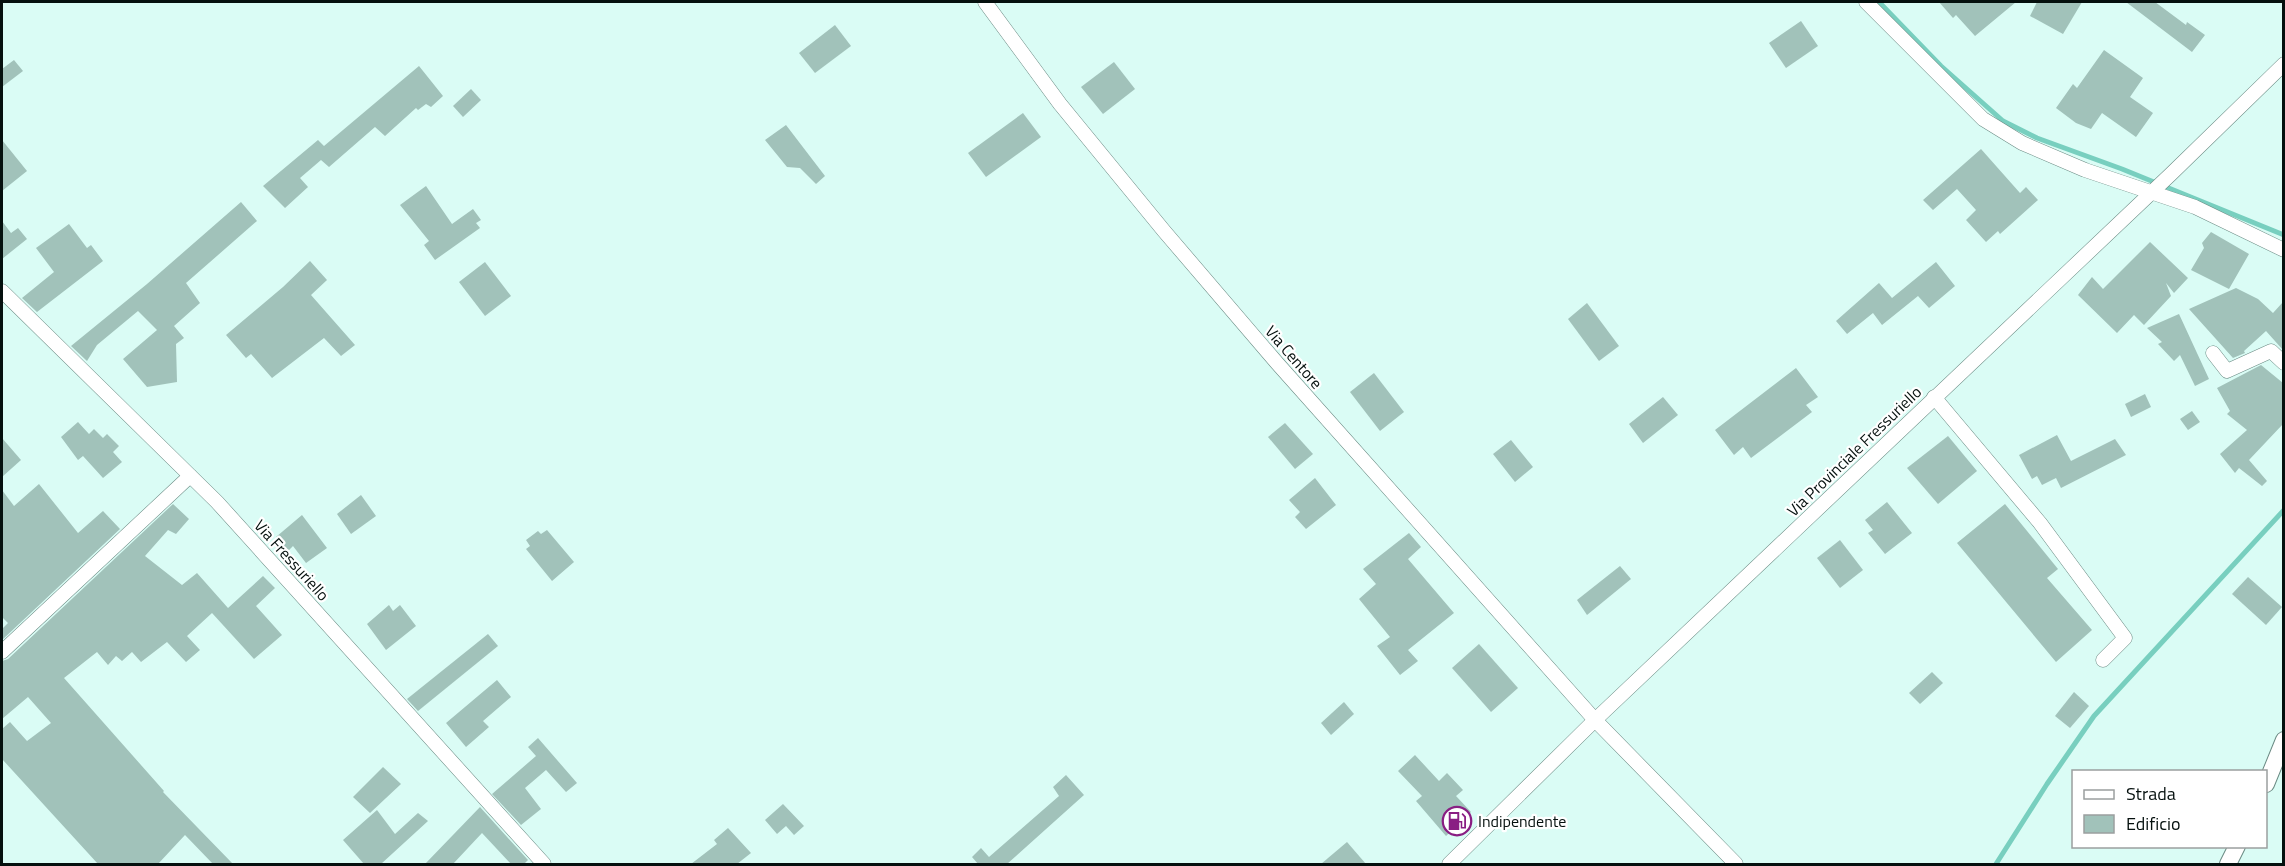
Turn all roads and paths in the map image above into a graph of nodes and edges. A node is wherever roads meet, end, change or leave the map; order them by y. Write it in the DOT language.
graph roads {
  1 [pos="985,2"];
  2 [pos="1873,4"];
  3 [pos="2283,64"];
  4 [pos="2151,192"];
  5 [pos="2283,250"];
  6 [pos="2,291"];
  7 [pos="2213,353"];
  8 [pos="2283,363"];
  9 [pos="1935,397"];
  10 [pos="190,476"];
  11 [pos="2,652"];
  12 [pos="2103,660"];
  13 [pos="1595,720"];
  14 [pos="2283,740"];
  15 [pos="2267,779"];
  16 [pos="2236,848"];
  17 [pos="544,864"];
  18 [pos="1449,864"];
  19 [pos="1736,864"];
  20 [pos="2228,864"];
  1 -- 13 [label="street, Via Centore"];
  2 -- 4 [label="street"];
  3 -- 4 [label="street, Via Provinciale Fressuriello"];
  4 -- 5 [label="street"];
  4 -- 9 [label="street, Via Provinciale Fressuriello"];
  6 -- 10 [label="street, Via Fressuriello"];
  7 -- 8 [label="street"];
  9 -- 12 [label="street"];
  9 -- 13 [label="street, Via Provinciale Fressuriello"];
  10 -- 11 [label="street"];
  10 -- 17 [label="street, Via Fressuriello"];
  13 -- 18 [label="street, Via Provinciale Fressuriello"];
  13 -- 19 [label="street, Via Centore"];
  14 -- 15 [label="street"];
  16 -- 20 [label="street"];
}
